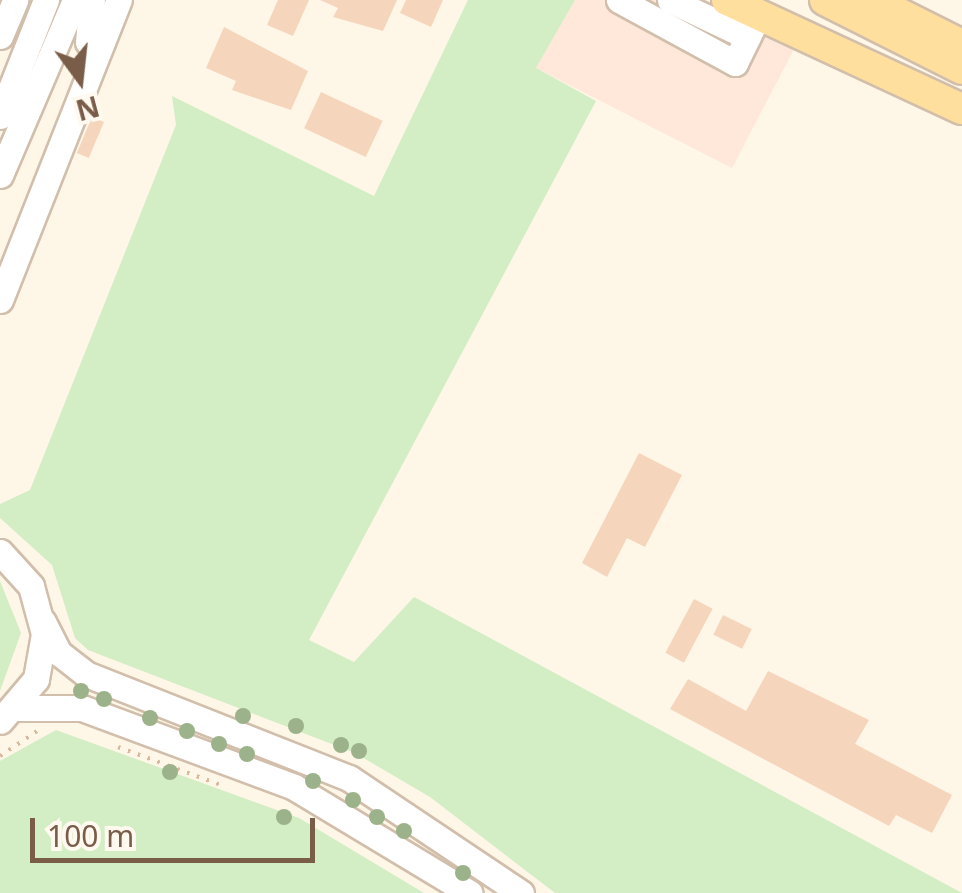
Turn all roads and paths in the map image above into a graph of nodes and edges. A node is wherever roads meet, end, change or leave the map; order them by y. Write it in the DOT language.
graph roads {
  1 [pos="14,0"];
  2 [pos="46,0"];
  3 [pos="75,0"];
  4 [pos="119,0"];
  5 [pos="620,0"];
  6 [pos="642,0"];
  7 [pos="670,0"];
  8 [pos="727,0"];
  9 [pos="824,0"];
  10 [pos="872,0"];
  11 [pos="94,11"];
  12 [pos="756,25"];
  13 [pos="0,36"];
  14 [pos="962,45"];
  15 [pos="962,69"];
  16 [pos="962,96"];
  17 [pos="962,109"];
  18 [pos="0,116"];
  19 [pos="0,174"];
  20 [pos="0,260"];
  21 [pos="0,300"];
  22 [pos="0,552"];
  23 [pos="44,622"];
  24 [pos="8,715"];
  25 [pos="51,727"];
  26 [pos="102,741"];
  27 [pos="0,756"];
  28 [pos="237,791"];
  29 [pos="470,893"];
  30 [pos="521,893"];
  1 -- 13 [label="street"];
  2 -- 18 [label="street"];
  3 -- 19 [label="street"];
  4 -- 21 [label="street"];
  5 -- 12 [label="street"];
  6 -- 12 [label="street"];
  7 -- 12 [label="street"];
  8 -- 12 [label="main road"];
  9 -- 15 [label="main road"];
  10 -- 14 [label="main road"];
  11 -- 20 [label="street"];
  12 -- 16 [label="main road"];
  12 -- 17 [label="main road"];
  22 -- 23 [label="street"];
  23 -- 24 [label="street"];
  23 -- 30 [label="street"];
  24 -- 29 [label="street"];
  25 -- 27 [label="path"];
  26 -- 28 [label="path"];
}
